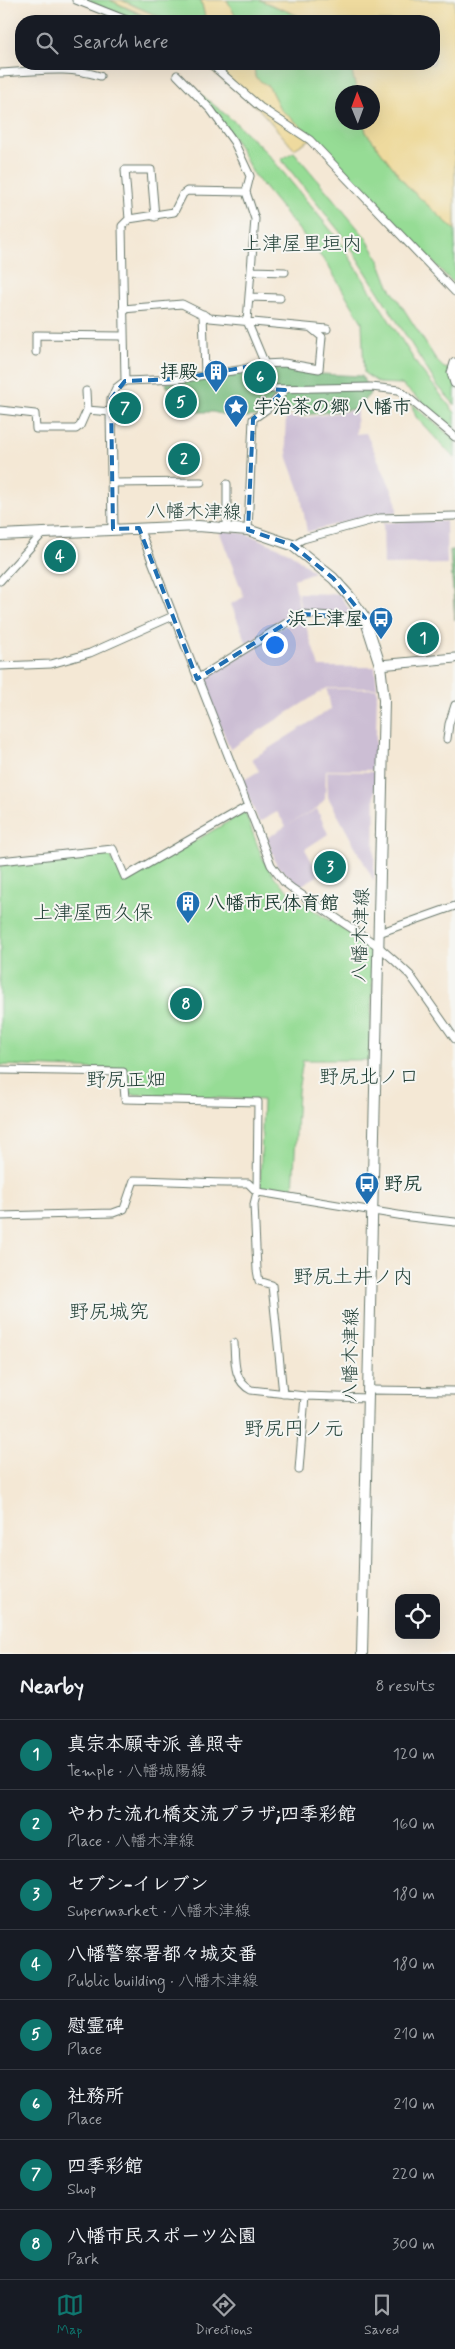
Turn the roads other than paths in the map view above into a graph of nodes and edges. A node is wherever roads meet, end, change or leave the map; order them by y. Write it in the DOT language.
graph roads {
  1 [pos="76,0"];
  2 [pos="114,15"];
  3 [pos="34,70"];
  4 [pos="74,70"];
  5 [pos="218,70"];
  6 [pos="0,73"];
  7 [pos="177,75"];
  8 [pos="100,76"];
  9 [pos="246,192"];
  10 [pos="155,217"];
  11 [pos="129,219"];
  12 [pos="252,271"];
  13 [pos="285,272"];
  14 [pos="455,292"];
  15 [pos="250,297"];
  16 [pos="280,298"];
  17 [pos="123,308"];
  18 [pos="203,314"];
  19 [pos="247,321"];
  20 [pos="311,328"];
  21 [pos="327,329"];
  22 [pos="124,336"];
  23 [pos="36,352"];
  24 [pos="455,363"];
  25 [pos="263,364"];
  26 [pos="205,374"];
  27 [pos="125,381"];
  28 [pos="455,383"];
  29 [pos="285,390"];
  30 [pos="86,391"];
  31 [pos="0,410"];
  32 [pos="87,410"];
  33 [pos="111,412"];
  34 [pos="455,437"];
  35 [pos="201,482"];
  36 [pos="114,483"];
  37 [pos="227,484"];
  38 [pos="455,516"];
  39 [pos="227,527"];
  40 [pos="139,528"];
  41 [pos="114,529"];
  42 [pos="248,530"];
  43 [pos="43,533"];
  44 [pos="0,535"];
  45 [pos="292,545"];
  46 [pos="0,581"];
  47 [pos="173,616"];
  48 [pos="365,618"];
  49 [pos="455,658"];
  50 [pos="380,665"];
  51 [pos="0,666"];
  52 [pos="197,679"];
  53 [pos="455,705"];
  54 [pos="447,739"];
  55 [pos="248,806"];
  56 [pos="0,861"];
  57 [pos="455,906"];
  58 [pos="379,933"];
  59 [pos="378,946"];
  60 [pos="455,1039"];
  61 [pos="0,1070"];
  62 [pos="258,1192"];
  63 [pos="372,1211"];
  64 [pos="0,1216"];
  65 [pos="455,1222"];
  66 [pos="234,1343"];
  67 [pos="455,1391"];
  68 [pos="283,1394"];
  69 [pos="368,1394"];
  70 [pos="305,1396"];
  71 [pos="299,1470"];
  72 [pos="362,1654"];
  1 -- 2 [label="street"];
  3 -- 6 [label="street"];
  4 -- 8 [label="street"];
  5 -- 14 [label="street"];
  7 -- 9 [label="street"];
  9 -- 10 [label="street"];
  9 -- 12 [label="street"];
  10 -- 11 [label="street"];
  10 -- 11 [label="street"];
  11 -- 17 [label="street"];
  12 -- 13 [label="street"];
  12 -- 15 [label="street"];
  15 -- 16 [label="street"];
  15 -- 19 [label="street"];
  17 -- 18 [label="street"];
  17 -- 22 [label="street"];
  18 -- 19 [label="street"];
  18 -- 26 [label="street"];
  19 -- 20 [label="street"];
  19 -- 25 [label="street"];
  20 -- 21 [label="street"];
  20 -- 25 [label="street"];
  22 -- 23 [label="street"];
  22 -- 27 [label="street"];
  24 -- 28 [label="street"];
  25 -- 26 [label="street"];
  25 -- 29 [label="street"];
  26 -- 27 [label="street"];
  27 -- 33 [label="street"];
  29 -- 34 [label="street"];
  29 -- 42 [label="street"];
  30 -- 32 [label="street"];
  31 -- 32 [label="street"];
  32 -- 33 [label="street"];
  33 -- 36 [label="street"];
  35 -- 36 [label="street"];
  36 -- 41 [label="street"];
  37 -- 39 [label="street"];
  38 -- 45 [label="street"];
  39 -- 40 [label="main road, 八幡木津線"];
  39 -- 42 [label="main road, 八幡木津線"];
  40 -- 41 [label="main road, 八幡木津線"];
  40 -- 47 [label="street"];
  41 -- 43 [label="main road, 八幡木津線"];
  42 -- 45 [label="main road, 八幡木津線"];
  43 -- 44 [label="main road, 八幡木津線"];
  43 -- 46 [label="street"];
  45 -- 48 [label="main road, 八幡木津線"];
  47 -- 51 [label="street"];
  47 -- 52 [label="street"];
  48 -- 50 [label="main road, 八幡木津線"];
  48 -- 52 [label="street"];
  49 -- 50 [label="street"];
  50 -- 58 [label="main road, 八幡木津線"];
  52 -- 55 [label="street"];
  53 -- 54 [label="street"];
  55 -- 56 [label="street"];
  55 -- 59 [label="street"];
  57 -- 58 [label="street"];
  58 -- 59 [label="main road, 八幡木津線"];
  59 -- 60 [label="street"];
  59 -- 63 [label="main road, 八幡木津線"];
  61 -- 62 [label="street"];
  62 -- 63 [label="street"];
  62 -- 64 [label="street"];
  62 -- 68 [label="street"];
  63 -- 65 [label="street"];
  63 -- 69 [label="main road, 八幡木津線"];
  66 -- 68 [label="street"];
  67 -- 69 [label="street"];
  68 -- 70 [label="street"];
  69 -- 70 [label="street"];
  69 -- 72 [label="main road, 八幡木津線"];
  70 -- 71 [label="street"];
}
